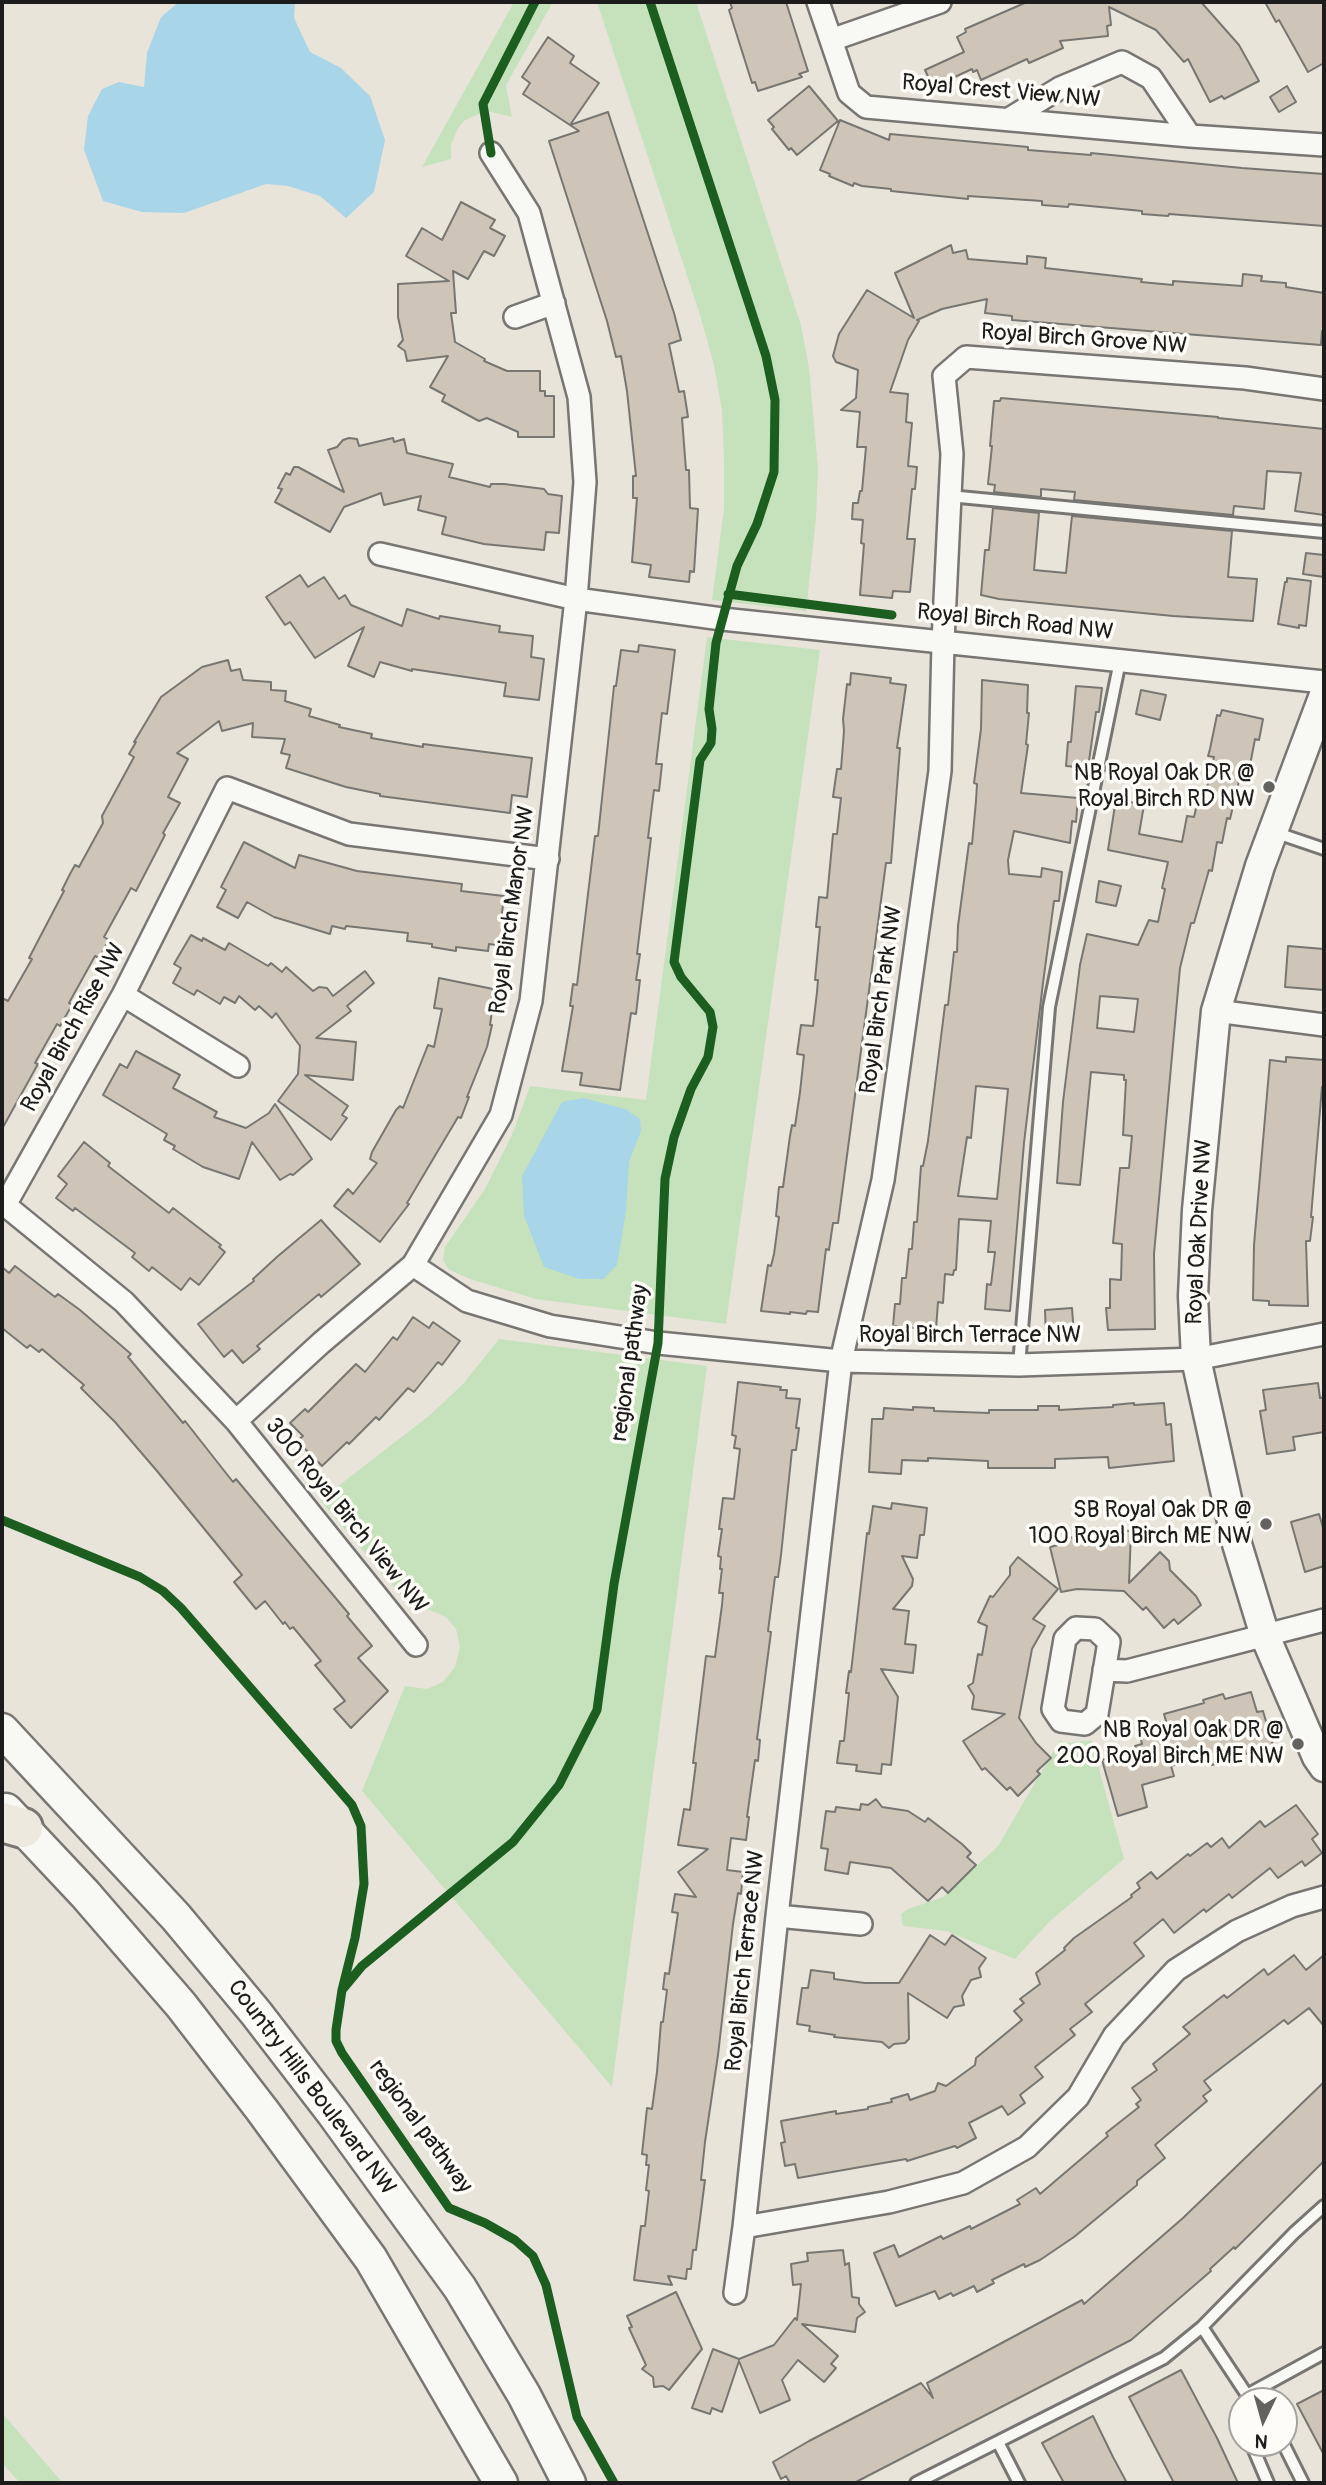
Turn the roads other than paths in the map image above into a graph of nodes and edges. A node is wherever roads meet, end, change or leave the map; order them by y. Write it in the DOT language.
graph roads {
  1 [pos="818,2"];
  2 [pos="940,2"];
  3 [pos="831,40"];
  4 [pos="1009,119"];
  5 [pos="1190,136"];
  6 [pos="1324,145"];
  7 [pos="491,153"];
  8 [pos="554,303"];
  9 [pos="515,317"];
  10 [pos="1324,389"];
  11 [pos="950,496"];
  12 [pos="1324,532"];
  13 [pos="380,554"];
  14 [pos="576,599"];
  15 [pos="943,642"];
  16 [pos="1120,661"];
  17 [pos="1324,682"];
  18 [pos="1324,695"];
  19 [pos="1273,832"];
  20 [pos="1324,849"];
  21 [pos="548,859"];
  22 [pos="123,995"];
  23 [pos="1216,1011"];
  24 [pos="1324,1026"];
  25 [pos="238,1066"];
  26 [pos="413,1265"];
  27 [pos="1324,1334"];
  28 [pos="1196,1359"];
  29 [pos="841,1361"];
  30 [pos="1019,1366"];
  31 [pos="236,1421"];
  32 [pos="1324,1620"];
  33 [pos="1265,1636"];
  34 [pos="416,1645"];
  35 [pos="1104,1670"];
  36 [pos="2,1730"];
  37 [pos="1324,1767"];
  38 [pos="9,1818"];
  39 [pos="1324,1897"];
  40 [pos="777,1916"];
  41 [pos="861,1924"];
  42 [pos="1324,2206"];
  43 [pos="744,2227"];
  44 [pos="735,2293"];
  45 [pos="1202,2327"];
  46 [pos="1324,2353"];
  47 [pos="1241,2387"];
  48 [pos="1269,2387"];
  49 [pos="998,2442"];
  50 [pos="1257,2457"];
  51 [pos="1290,2457"];
  52 [pos="501,2483"];
  53 [pos="569,2483"];
  54 [pos="916,2483"];
  55 [pos="1019,2483"];
  56 [pos="1268,2483"];
  57 [pos="1303,2483"];
  1 -- 3 [label="street, Royal Crest View NW"];
  2 -- 3 [label="street"];
  3 -- 4 [label="street, Royal Crest View NW"];
  4 -- 5 [label="street, Royal Crest View NW"];
  4 -- 5 [label="street"];
  5 -- 6 [label="street, Royal Crest View NW"];
  7 -- 8 [label="street, Royal Birch Manor NW"];
  8 -- 9 [label="street"];
  8 -- 14 [label="street, Royal Birch Manor NW"];
  10 -- 11 [label="street, Royal Birch Grove NW"];
  11 -- 12 [label="lane"];
  11 -- 15 [label="street, Royal Birch Grove NW"];
  13 -- 14 [label="street, Royal Birch Road NW"];
  14 -- 15 [label="street, Royal Birch Road NW"];
  14 -- 21 [label="street, Royal Birch Manor NW"];
  15 -- 16 [label="street, Royal Birch Road NW"];
  15 -- 29 [label="street, Royal Birch Park NW"];
  16 -- 17 [label="street, Royal Birch Road NW"];
  16 -- 30 [label="lane"];
  18 -- 19 [label="street, Royal Oak Drive NW"];
  19 -- 20 [label="lane"];
  19 -- 23 [label="street, Royal Oak Drive NW"];
  21 -- 22 [label="street, Royal Birch Rise NW"];
  21 -- 26 [label="street, Royal Birch Manor NW"];
  22 -- 25 [label="street"];
  22 -- 31 [label="street, Royal Birch Rise NW"];
  23 -- 24 [label="street"];
  23 -- 28 [label="street, Royal Oak Drive NW"];
  26 -- 29 [label="street"];
  26 -- 31 [label="street"];
  27 -- 28 [label="street, Royal Birch Terrace NW"];
  28 -- 30 [label="street, Royal Birch Terrace NW"];
  28 -- 33 [label="street, Royal Oak Drive NW"];
  29 -- 30 [label="street, Royal Birch Terrace NW"];
  29 -- 40 [label="street, Royal Birch Terrace NW"];
  31 -- 34 [label="street, 300 Royal Birch View NW"];
  32 -- 33 [label="street"];
  33 -- 35 [label="street"];
  33 -- 37 [label="street, Royal Oak Drive NW"];
  36 -- 53 [label="main road, Country Hills Boulevard NW"];
  38 -- 52 [label="main road"];
  39 -- 43 [label="street"];
  40 -- 41 [label="street"];
  40 -- 43 [label="street, Royal Birch Terrace NW"];
  42 -- 45 [label="lane"];
  43 -- 44 [label="street, Royal Birch Terrace NW"];
  45 -- 47 [label="lane"];
  45 -- 49 [label="lane"];
  46 -- 48 [label="lane"];
  49 -- 54 [label="lane"];
  49 -- 55 [label="lane"];
  50 -- 56 [label="lane"];
  51 -- 57 [label="lane"];
}
